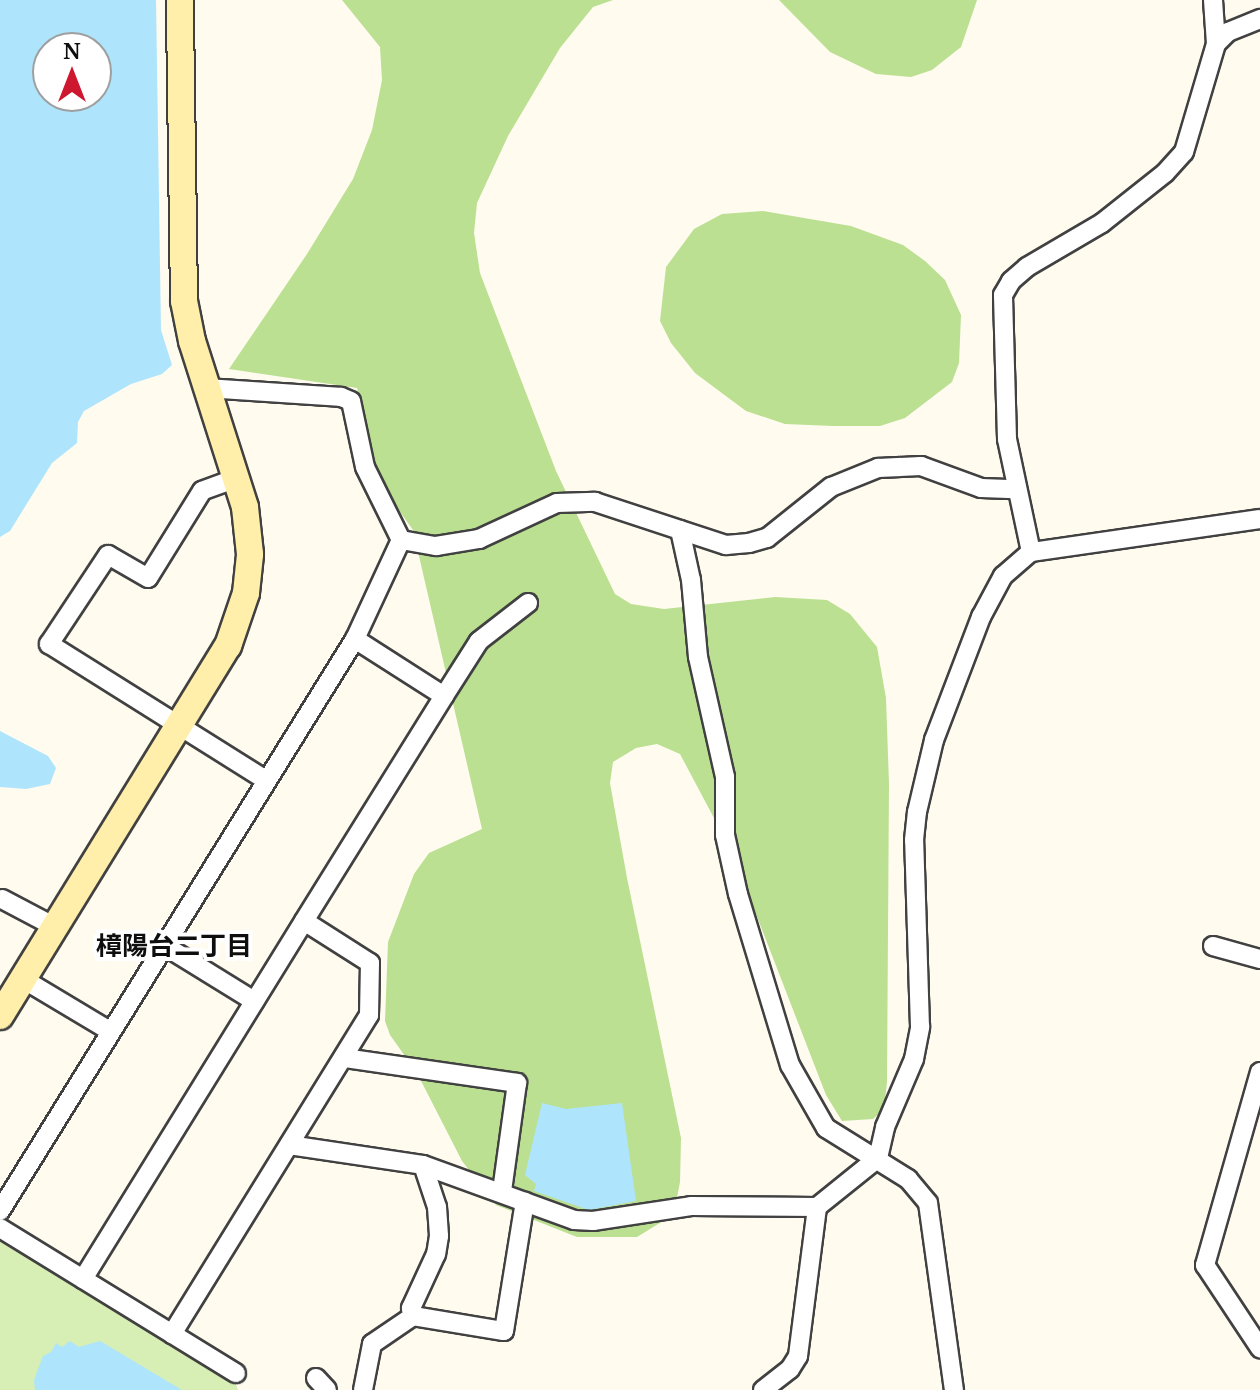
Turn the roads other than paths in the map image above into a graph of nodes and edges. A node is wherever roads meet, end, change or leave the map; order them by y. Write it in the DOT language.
graph roads {
  1 [pos="180,0"];
  2 [pos="1213,0"];
  3 [pos="1260,19"];
  4 [pos="1216,44"];
  5 [pos="207,388"];
  6 [pos="237,478"];
  7 [pos="1015,489"];
  8 [pos="1260,519"];
  9 [pos="680,530"];
  10 [pos="401,540"];
  11 [pos="1031,552"];
  12 [pos="528,603"];
  13 [pos="355,639"];
  14 [pos="444,696"];
  15 [pos="179,726"];
  16 [pos="266,780"];
  17 [pos="2,899"];
  18 [pos="304,921"];
  19 [pos="55,927"];
  20 [pos="165,946"];
  21 [pos="1213,946"];
  22 [pos="1260,959"];
  23 [pos="23,979"];
  24 [pos="254,1001"];
  25 [pos="0,1016"];
  26 [pos="110,1031"];
  27 [pos="344,1058"];
  28 [pos="1260,1072"];
  29 [pos="289,1145"];
  30 [pos="878,1158"];
  31 [pos="423,1165"];
  32 [pos="502,1191"];
  33 [pos="525,1202"];
  34 [pos="817,1207"];
  35 [pos="0,1211"];
  36 [pos="0,1228"];
  37 [pos="83,1279"];
  38 [pos="413,1316"];
  39 [pos="172,1334"];
  40 [pos="1260,1348"];
  41 [pos="236,1373"];
  42 [pos="363,1390"];
  43 [pos="763,1390"];
  44 [pos="954,1390"];
  1 -- 5 [label="street"];
  2 -- 4 [label="street"];
  3 -- 4 [label="street"];
  4 -- 7 [label="street"];
  5 -- 6 [label="street"];
  5 -- 10 [label="street"];
  6 -- 15 [label="street"];
  6 -- 15 [label="street"];
  7 -- 9 [label="street"];
  7 -- 11 [label="street"];
  8 -- 11 [label="street"];
  9 -- 10 [label="street"];
  9 -- 30 [label="street"];
  10 -- 13 [label="street"];
  11 -- 30 [label="street"];
  12 -- 14 [label="street"];
  13 -- 14 [label="street"];
  13 -- 16 [label="street"];
  14 -- 18 [label="street"];
  15 -- 16 [label="street"];
  15 -- 19 [label="street"];
  16 -- 20 [label="street"];
  17 -- 19 [label="street"];
  18 -- 24 [label="street"];
  18 -- 27 [label="street"];
  19 -- 23 [label="street"];
  20 -- 24 [label="street"];
  20 -- 26 [label="street"];
  21 -- 22 [label="street"];
  23 -- 25 [label="street"];
  23 -- 26 [label="street"];
  24 -- 37 [label="street"];
  26 -- 35 [label="street"];
  27 -- 29 [label="street"];
  27 -- 32 [label="street"];
  28 -- 40 [label="street"];
  29 -- 31 [label="street"];
  29 -- 39 [label="street"];
  30 -- 34 [label="street"];
  30 -- 44 [label="street"];
  31 -- 32 [label="street"];
  31 -- 38 [label="street"];
  32 -- 33 [label="street"];
  33 -- 34 [label="street"];
  33 -- 38 [label="street"];
  34 -- 43 [label="street"];
  36 -- 37 [label="street"];
  37 -- 39 [label="street"];
  38 -- 42 [label="street"];
  39 -- 41 [label="street"];
}
